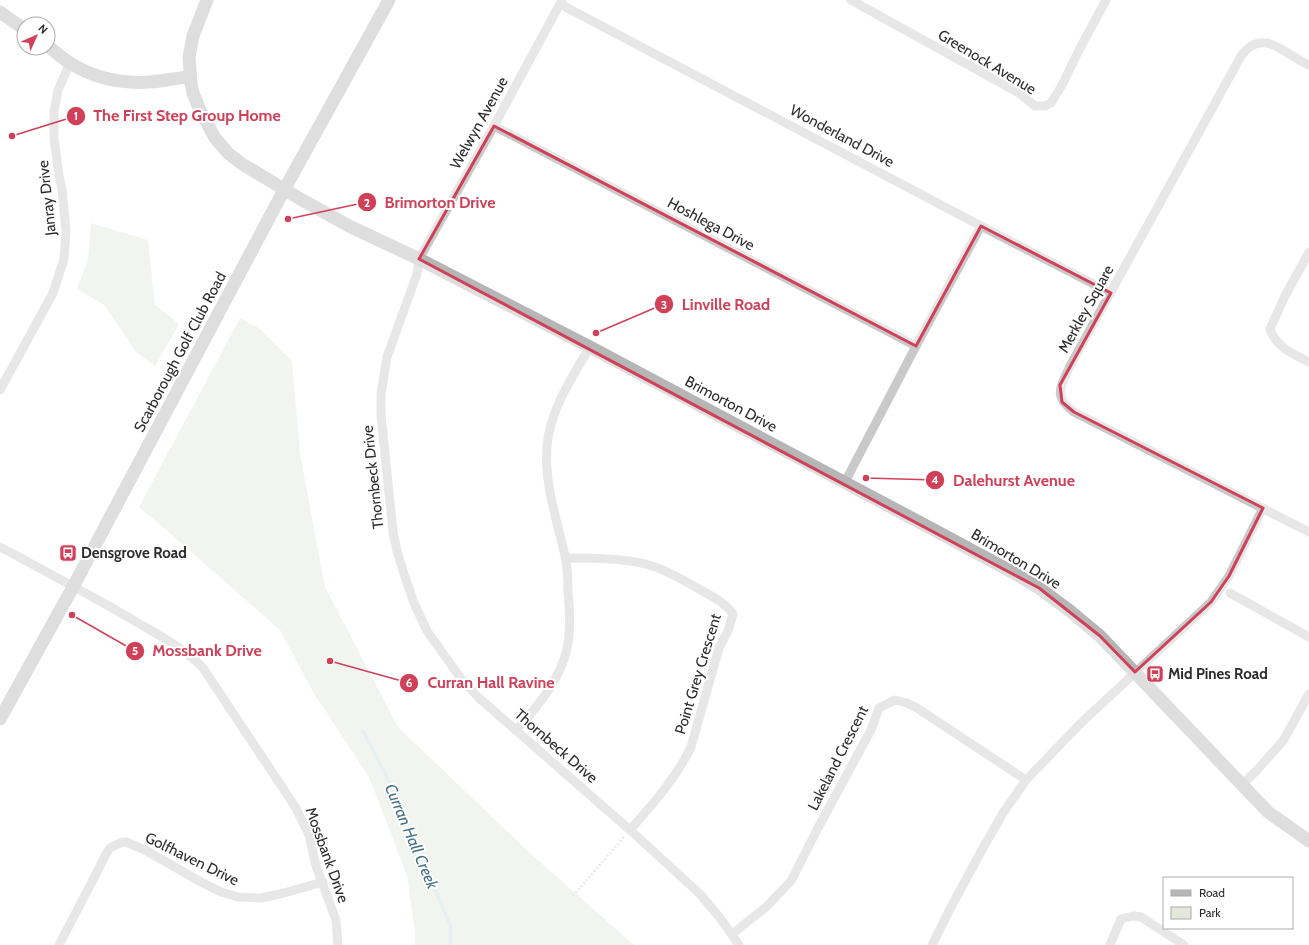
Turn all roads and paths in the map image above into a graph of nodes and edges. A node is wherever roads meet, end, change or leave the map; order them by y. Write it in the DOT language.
graph roads {
  1 [pos="207,0"];
  2 [pos="389,0"];
  3 [pos="851,0"];
  4 [pos="1106,0"];
  5 [pos="561,2"];
  6 [pos="0,12"];
  7 [pos="16,23"];
  8 [pos="56,52"];
  9 [pos="70,63"];
  10 [pos="1309,65"];
  11 [pos="189,77"];
  12 [pos="494,126"];
  13 [pos="284,190"];
  14 [pos="981,226"];
  15 [pos="1309,252"];
  16 [pos="419,259"];
  17 [pos="1111,293"];
  18 [pos="916,346"];
  19 [pos="590,347"];
  20 [pos="1309,362"];
  21 [pos="0,390"];
  22 [pos="845,482"];
  23 [pos="1263,508"];
  24 [pos="1309,532"];
  25 [pos="0,547"];
  26 [pos="566,558"];
  27 [pos="73,587"];
  28 [pos="1230,593"];
  29 [pos="1309,636"];
  30 [pos="1135,672"];
  31 [pos="1309,694"];
  32 [pos="0,719"];
  33 [pos="516,730"];
  34 [pos="1026,780"];
  35 [pos="1242,785"];
  36 [pos="630,830"];
  37 [pos="1309,841"];
  38 [pos="323,882"];
  39 [pos="573,896"];
  40 [pos="732,934"];
  41 [pos="59,945"];
  42 [pos="338,945"];
  43 [pos="739,945"];
  44 [pos="932,945"];
  45 [pos="1110,945"];
  46 [pos="1184,945"];
  1 -- 11 [label="street, Brimorton Drive"];
  2 -- 13 [label="street, Scarborough Golf Club Road"];
  3 -- 4 [label="street, Greenock Avenue"];
  5 -- 12 [label="street, Welwyn Avenue"];
  5 -- 14 [label="street, Wonderland Drive"];
  6 -- 7 [label="street"];
  8 -- 9 [label="street"];
  9 -- 11 [label="street"];
  9 -- 21 [label="street, Janray Drive"];
  10 -- 17 [label="street, Merkley Square"];
  11 -- 13 [label="street, Brimorton Drive"];
  12 -- 16 [label="street, Welwyn Avenue"];
  12 -- 18 [label="street, Hoshlega Drive"];
  13 -- 16 [label="street, Brimorton Drive"];
  13 -- 27 [label="street, Scarborough Golf Club Road"];
  14 -- 17 [label="street, Wonderland Drive"];
  14 -- 18 [label="street"];
  15 -- 20 [label="street"];
  16 -- 19 [label="street, Brimorton Drive"];
  16 -- 33 [label="street, Thornbeck Drive"];
  17 -- 23 [label="street, Merkley Square"];
  18 -- 22 [label="street"];
  19 -- 22 [label="street, Brimorton Drive"];
  19 -- 26 [label="street"];
  22 -- 30 [label="street, Brimorton Drive"];
  23 -- 24 [label="street, Merkley Square"];
  23 -- 30 [label="street"];
  25 -- 27 [label="street"];
  26 -- 33 [label="street"];
  26 -- 36 [label="street, Point Grey Crescent"];
  27 -- 32 [label="street, Scarborough Golf Club Road"];
  27 -- 38 [label="street, Mossbank Drive"];
  28 -- 29 [label="street"];
  30 -- 34 [label="street"];
  30 -- 35 [label="street, Brimorton Drive"];
  31 -- 35 [label="street"];
  33 -- 36 [label="street, Thornbeck Drive"];
  34 -- 40 [label="street, Lakeland Crescent"];
  34 -- 44 [label="street"];
  35 -- 37 [label="street, Brimorton Drive"];
  36 -- 39 [label="path"];
  36 -- 40 [label="street, Thornbeck Drive"];
  38 -- 41 [label="street, Golfhaven Drive"];
  38 -- 42 [label="street, Mossbank Drive"];
  40 -- 43 [label="street, Thornbeck Drive"];
  45 -- 46 [label="street"];
}
